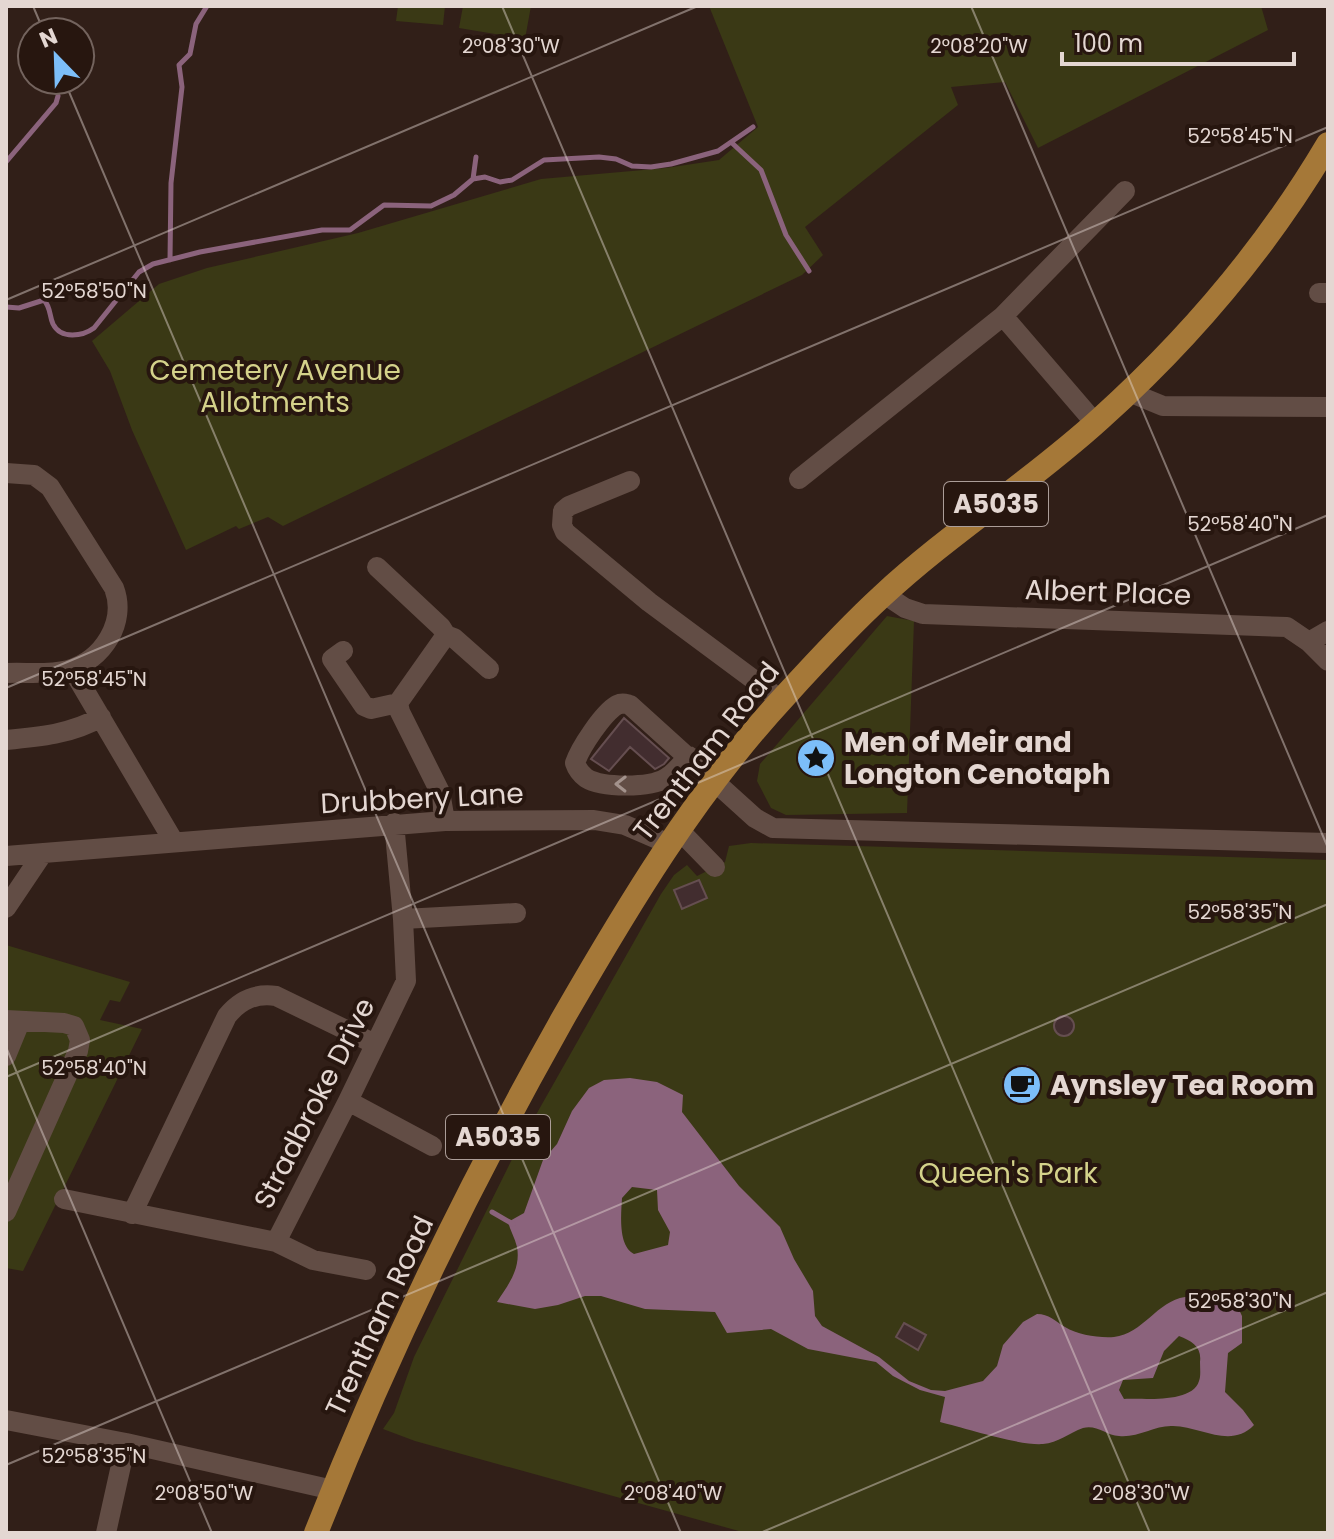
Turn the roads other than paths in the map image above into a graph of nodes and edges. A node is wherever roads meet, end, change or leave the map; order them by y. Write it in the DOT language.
graph roads {
  1 [pos="1328,144"];
  2 [pos="1319,174"];
  3 [pos="1125,191"];
  4 [pos="1003,316"];
  5 [pos="1129,392"];
  6 [pos="1328,407"];
  7 [pos="1095,423"];
  8 [pos="6,473"];
  9 [pos="799,479"];
  10 [pos="630,481"];
  11 [pos="377,567"];
  12 [pos="884,594"];
  13 [pos="1328,631"];
  14 [pos="446,635"];
  15 [pos="1309,642"];
  16 [pos="343,651"];
  17 [pos="1328,661"];
  18 [pos="72,669"];
  19 [pos="489,669"];
  20 [pos="6,673"];
  21 [pos="781,700"];
  22 [pos="398,703"];
  23 [pos="93,722"];
  24 [pos="6,740"];
  25 [pos="689,756"];
  26 [pos="715,781"];
  27 [pos="445,821"];
  28 [pos="394,823"];
  29 [pos="674,837"];
  30 [pos="174,842"];
  31 [pos="1328,843"];
  32 [pos="43,853"];
  33 [pos="6,856"];
  34 [pos="715,867"];
  35 [pos="6,908"];
  36 [pos="517,914"];
  37 [pos="403,919"];
  38 [pos="13,1021"];
  39 [pos="375,1044"];
  40 [pos="6,1056"];
  41 [pos="348,1101"];
  42 [pos="433,1145"];
  43 [pos="65,1197"];
  44 [pos="6,1212"];
  45 [pos="132,1214"];
  46 [pos="276,1242"];
  47 [pos="366,1271"];
  48 [pos="6,1420"];
  49 [pos="126,1443"];
  50 [pos="333,1490"];
  51 [pos="106,1533"];
  52 [pos="316,1533"];
  1 -- 2 [label="main road, Trentham Road / A5035"];
  2 -- 5 [label="main road, Trentham Road / A5035"];
  3 -- 4 [label="street"];
  4 -- 7 [label="street"];
  4 -- 9 [label="street"];
  5 -- 6 [label="street"];
  5 -- 7 [label="main road, Trentham Road / A5035"];
  7 -- 12 [label="main road, Trentham Road / A5035"];
  8 -- 18 [label="street"];
  10 -- 21 [label="street"];
  11 -- 14 [label="street"];
  12 -- 15 [label="street, Albert Place"];
  12 -- 21 [label="main road, Trentham Road / A5035"];
  13 -- 15 [label="street"];
  14 -- 19 [label="street"];
  14 -- 22 [label="street"];
  15 -- 17 [label="street"];
  16 -- 22 [label="street"];
  18 -- 20 [label="street"];
  18 -- 23 [label="street"];
  21 -- 26 [label="main road, Trentham Road / A5035"];
  22 -- 27 [label="street"];
  23 -- 24 [label="street"];
  23 -- 30 [label="street"];
  25 -- 25 [label="street, one-way"];
  25 -- 26 [label="street"];
  26 -- 29 [label="main road, Trentham Road / A5035"];
  26 -- 31 [label="street"];
  27 -- 28 [label="street, Drubbery Lane"];
  27 -- 29 [label="street, Drubbery Lane"];
  28 -- 30 [label="street, Drubbery Lane"];
  28 -- 37 [label="street, Stradbroke Drive"];
  29 -- 34 [label="street"];
  29 -- 50 [label="main road, Trentham Road / A5035"];
  30 -- 32 [label="street, Drubbery Lane"];
  32 -- 33 [label="street, Drubbery Lane"];
  32 -- 35 [label="street"];
  36 -- 37 [label="street"];
  37 -- 39 [label="street, Stradbroke Drive"];
  38 -- 40 [label="street"];
  38 -- 44 [label="street"];
  39 -- 41 [label="street, Stradbroke Drive"];
  39 -- 45 [label="street"];
  41 -- 42 [label="street"];
  41 -- 46 [label="street, Stradbroke Drive"];
  43 -- 45 [label="street, Stradbroke Drive"];
  45 -- 46 [label="street, Stradbroke Drive"];
  46 -- 47 [label="street"];
  48 -- 49 [label="street"];
  49 -- 50 [label="street"];
  49 -- 51 [label="street"];
  50 -- 52 [label="main road, Trentham Road / A5035"];
}
